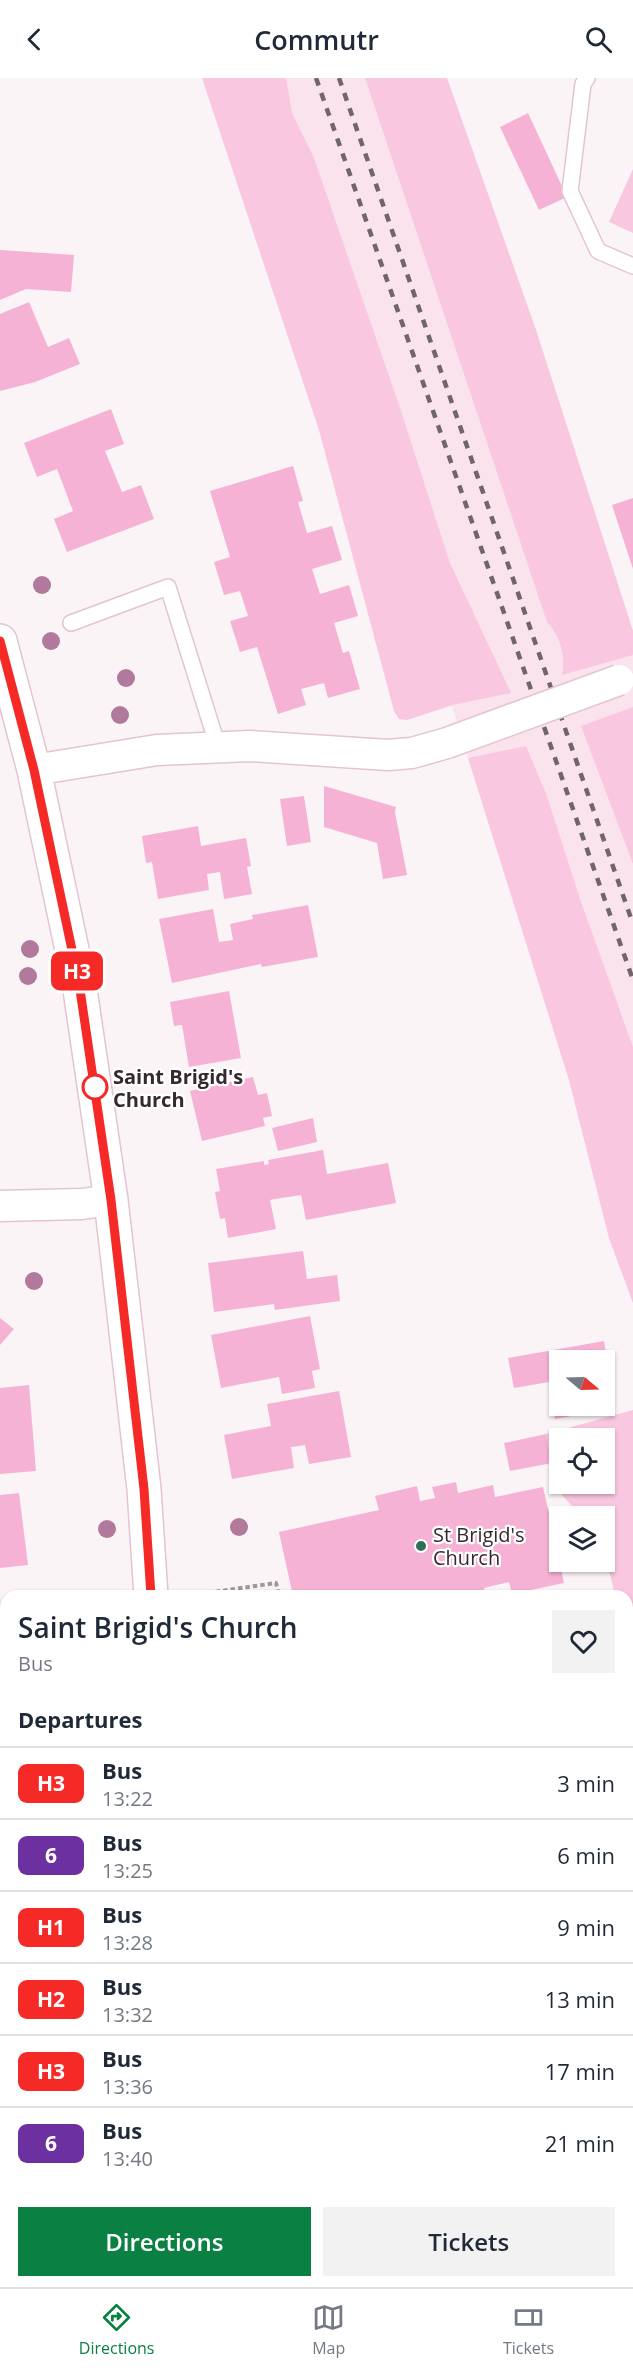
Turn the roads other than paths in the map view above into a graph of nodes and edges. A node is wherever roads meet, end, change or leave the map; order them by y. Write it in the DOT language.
graph roads {
  1 [pos="587,78"];
  2 [pos="633,266"];
  3 [pos="71,623"];
  4 [pos="0,641"];
  5 [pos="626,678"];
  6 [pos="218,747"];
  7 [pos="34,770"];
  8 [pos="111,1200"];
  9 [pos="0,1206"];
  10 [pos="151,1590"];
  1 -- 2 [label="lane"];
  3 -- 6 [label="lane"];
  4 -- 7 [label="main road"];
  5 -- 6 [label="street, bridge"];
  6 -- 7 [label="street"];
  7 -- 8 [label="main road"];
  8 -- 9 [label="street"];
  8 -- 10 [label="main road"];
}
